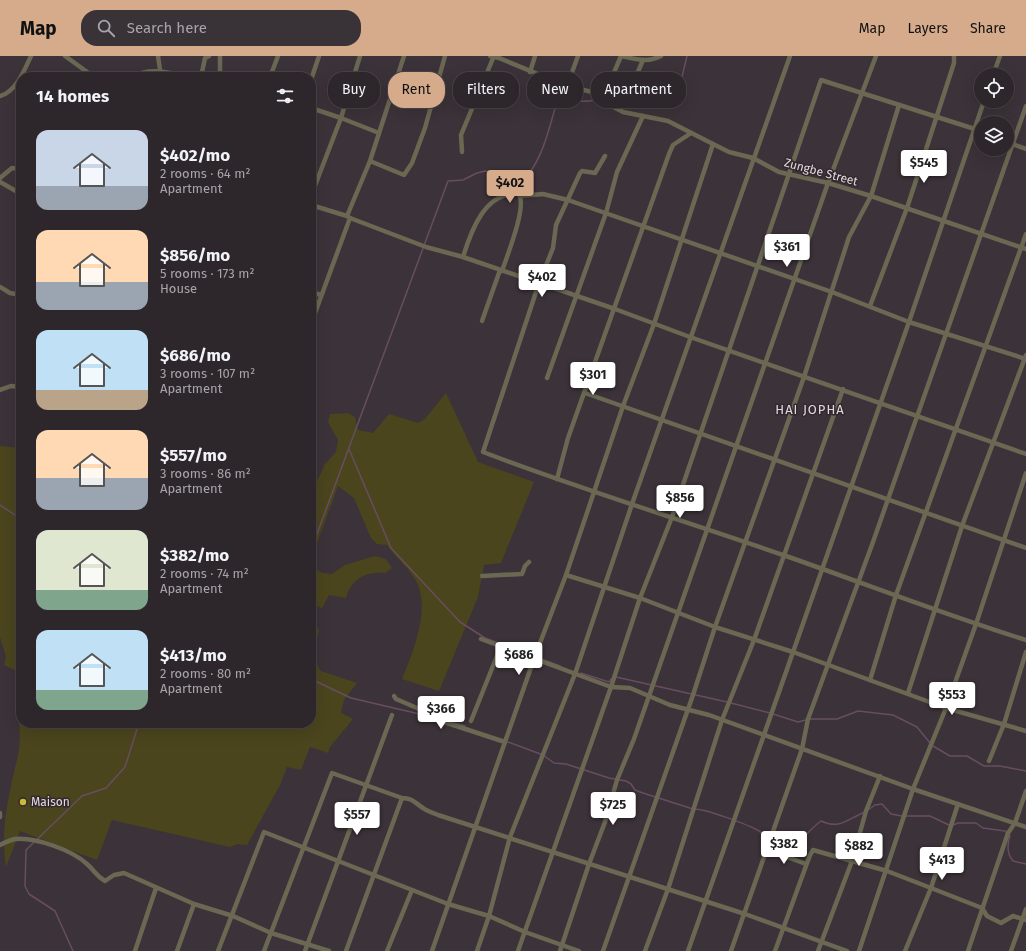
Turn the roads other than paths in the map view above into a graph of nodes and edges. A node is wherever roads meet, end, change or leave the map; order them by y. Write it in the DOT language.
graph roads {
  1 [pos="31,56"];
  2 [pos="65,56"];
  3 [pos="158,56"];
  4 [pos="209,56"];
  5 [pos="220,56"];
  6 [pos="278,56"];
  7 [pos="319,56"];
  8 [pos="360,56"];
  9 [pos="404,56"];
  10 [pos="445,56"];
  11 [pos="492,56"];
  12 [pos="535,56"];
  13 [pos="578,56"];
  14 [pos="621,56"];
  15 [pos="661,56"];
  16 [pos="790,56"];
  17 [pos="876,56"];
  18 [pos="954,56"];
  19 [pos="1000,56"];
  20 [pos="643,60"];
  21 [pos="996,68"];
  22 [pos="160,70"];
  23 [pos="23,72"];
  24 [pos="87,72"];
  25 [pos="141,72"];
  26 [pos="170,72"];
  27 [pos="202,72"];
  28 [pos="220,72"];
  29 [pos="272,72"];
  30 [pos="314,72"];
  31 [pos="530,72"];
  32 [pos="573,72"];
  33 [pos="614,72"];
  34 [pos="638,72"];
  35 [pos="16,82"];
  36 [pos="861,93"];
  37 [pos="0,96"];
  38 [pos="899,105"];
  39 [pos="1026,106"];
  40 [pos="616,108"];
  41 [pos="316,110"];
  42 [pos="643,116"];
  43 [pos="937,117"];
  44 [pos="341,118"];
  45 [pos="974,128"];
  46 [pos="379,132"];
  47 [pos="691,133"];
  48 [pos="1014,141"];
  49 [pos="713,144"];
  50 [pos="1014,144"];
  51 [pos="1026,149"];
  52 [pos="462,152"];
  53 [pos="605,156"];
  54 [pos="1009,156"];
  55 [pos="753,158"];
  56 [pos="370,161"];
  57 [pos="16,168"];
  58 [pos="788,175"];
  59 [pos="0,178"];
  60 [pos="0,182"];
  61 [pos="316,183"];
  62 [pos="828,183"];
  63 [pos="16,191"];
  64 [pos="520,196"];
  65 [pos="871,196"];
  66 [pos="568,200"];
  67 [pos="316,207"];
  68 [pos="907,208"];
  69 [pos="606,213"];
  70 [pos="348,217"];
  71 [pos="942,221"];
  72 [pos="644,226"];
  73 [pos="980,233"];
  74 [pos="1026,234"];
  75 [pos="682,240"];
  76 [pos="1024,248"];
  77 [pos="719,254"];
  78 [pos="463,257"];
  79 [pos="756,267"];
  80 [pos="501,270"];
  81 [pos="796,279"];
  82 [pos="539,283"];
  83 [pos="0,287"];
  84 [pos="832,292"];
  85 [pos="16,294"];
  86 [pos="316,294"];
  87 [pos="321,295"];
  88 [pos="575,296"];
  89 [pos="870,306"];
  90 [pos="615,309"];
  91 [pos="316,310"];
  92 [pos="482,321"];
  93 [pos="909,322"];
  94 [pos="654,324"];
  95 [pos="947,333"];
  96 [pos="690,337"];
  97 [pos="986,346"];
  98 [pos="728,350"];
  99 [pos="1026,357"];
  100 [pos="765,364"];
  101 [pos="804,377"];
  102 [pos="547,378"];
  103 [pos="16,386"];
  104 [pos="0,390"];
  105 [pos="843,390"];
  106 [pos="585,393"];
  107 [pos="881,403"];
  108 [pos="623,406"];
  109 [pos="918,416"];
  110 [pos="662,420"];
  111 [pos="956,430"];
  112 [pos="700,434"];
  113 [pos="993,444"];
  114 [pos="736,446"];
  115 [pos="1026,454"];
  116 [pos="774,460"];
  117 [pos="1026,473"];
  118 [pos="813,474"];
  119 [pos="557,479"];
  120 [pos="852,485"];
  121 [pos="593,492"];
  122 [pos="888,498"];
  123 [pos="632,504"];
  124 [pos="926,513"];
  125 [pos="672,517"];
  126 [pos="962,526"];
  127 [pos="706,529"];
  128 [pos="1003,540"];
  129 [pos="745,543"];
  130 [pos="1026,548"];
  131 [pos="784,556"];
  132 [pos="529,562"];
  133 [pos="823,569"];
  134 [pos="566,574"];
  135 [pos="482,576"];
  136 [pos="858,582"];
  137 [pos="604,588"];
  138 [pos="896,595"];
  139 [pos="640,598"];
  140 [pos="936,610"];
  141 [pos="678,611"];
  142 [pos="976,624"];
  143 [pos="715,627"];
  144 [pos="481,639"];
  145 [pos="754,640"];
  146 [pos="1026,640"];
  147 [pos="501,646"];
  148 [pos="793,652"];
  149 [pos="1026,652"];
  150 [pos="534,658"];
  151 [pos="827,665"];
  152 [pos="575,674"];
  153 [pos="870,680"];
  154 [pos="611,687"];
  155 [pos="908,693"];
  156 [pos="649,695"];
  157 [pos="394,696"];
  158 [pos="946,708"];
  159 [pos="688,709"];
  160 [pos="392,715"];
  161 [pos="722,720"];
  162 [pos="471,721"];
  163 [pos="1004,724"];
  164 [pos="1026,731"];
  165 [pos="764,735"];
  166 [pos="505,742"];
  167 [pos="802,749"];
  168 [pos="989,761"];
  169 [pos="880,776"];
  170 [pos="367,786"];
  171 [pos="913,789"];
  172 [pos="1026,791"];
  173 [pos="402,798"];
  174 [pos="958,804"];
  175 [pos="0,813"];
  176 [pos="0,816"];
  177 [pos="1015,823"];
  178 [pos="475,826"];
  179 [pos="1026,827"];
  180 [pos="510,837"];
  181 [pos="0,845"];
  182 [pos="303,847"];
  183 [pos="768,850"];
  184 [pos="553,851"];
  185 [pos="338,861"];
  186 [pos="852,861"];
  187 [pos="589,864"];
  188 [pos="806,864"];
  189 [pos="887,871"];
  190 [pos="375,876"];
  191 [pos="629,878"];
  192 [pos="156,888"];
  193 [pos="931,888"];
  194 [pos="668,889"];
  195 [pos="412,890"];
  196 [pos="704,901"];
  197 [pos="194,904"];
  198 [pos="448,904"];
  199 [pos="982,908"];
  200 [pos="1026,909"];
  201 [pos="745,914"];
  202 [pos="233,916"];
  203 [pos="489,916"];
  204 [pos="1024,920"];
  205 [pos="784,929"];
  206 [pos="525,932"];
  207 [pos="271,933"];
  208 [pos="822,941"];
  209 [pos="307,944"];
  210 [pos="562,945"];
  211 [pos="135,951"];
  212 [pos="177,951"];
  213 [pos="218,951"];
  214 [pos="264,951"];
  215 [pos="305,951"];
  216 [pos="329,951"];
  217 [pos="346,951"];
  218 [pos="387,951"];
  219 [pos="432,951"];
  220 [pos="477,951"];
  221 [pos="518,951"];
  222 [pos="560,951"];
  223 [pos="579,951"];
  224 [pos="603,951"];
  225 [pos="645,951"];
  226 [pos="688,951"];
  227 [pos="731,951"];
  228 [pos="775,951"];
  229 [pos="818,951"];
  230 [pos="847,951"];
  231 [pos="859,951"];
  232 [pos="905,951"];
  233 [pos="968,951"];
  234 [pos="1011,951"];
  1 -- 23 [label="street"];
  2 -- 24 [label="street"];
  3 -- 22 [label="street"];
  4 -- 27 [label="street"];
  5 -- 28 [label="street"];
  6 -- 29 [label="street"];
  7 -- 30 [label="street"];
  8 -- 44 [label="street"];
  9 -- 46 [label="street"];
  10 -- 56 [label="street"];
  11 -- 31 [label="street"];
  11 -- 52 [label="street"];
  12 -- 31 [label="street"];
  13 -- 32 [label="street"];
  14 -- 20 [label="street"];
  14 -- 33 [label="street"];
  15 -- 20 [label="street"];
  16 -- 55 [label="street"];
  17 -- 36 [label="street"];
  18 -- 43 [label="street"];
  19 -- 21 [label="street"];
  20 -- 34 [label="street"];
  22 -- 25 [label="street"];
  22 -- 26 [label="street"];
  35 -- 37 [label="street"];
  36 -- 38 [label="street"];
  36 -- 58 [label="street"];
  36 -- 62 [label="street"];
  38 -- 43 [label="street"];
  38 -- 65 [label="street"];
  39 -- 48 [label="street"];
  40 -- 42 [label="street, Zungbe Street"];
  41 -- 44 [label="street"];
  42 -- 47 [label="street, Zungbe Street"];
  42 -- 69 [label="street"];
  43 -- 45 [label="street"];
  43 -- 68 [label="street"];
  44 -- 46 [label="street"];
  44 -- 61 [label="street"];
  45 -- 71 [label="street"];
  46 -- 56 [label="street"];
  47 -- 49 [label="street, Zungbe Street"];
  47 -- 72 [label="street"];
  49 -- 55 [label="street, Zungbe Street"];
  49 -- 75 [label="street"];
  50 -- 51 [label="street"];
  53 -- 66 [label="street"];
  54 -- 73 [label="street"];
  55 -- 58 [label="street, Zungbe Street"];
  55 -- 77 [label="street"];
  56 -- 70 [label="street"];
  57 -- 59 [label="street"];
  58 -- 62 [label="street, Zungbe Street"];
  58 -- 79 [label="street"];
  60 -- 63 [label="street"];
  62 -- 65 [label="street, Zungbe Street"];
  62 -- 81 [label="street"];
  64 -- 66 [label="street"];
  64 -- 78 [label="street"];
  64 -- 80 [label="street"];
  65 -- 68 [label="street, Zungbe Street"];
  65 -- 84 [label="street"];
  66 -- 69 [label="street"];
  66 -- 82 [label="street"];
  67 -- 70 [label="street"];
  68 -- 71 [label="street, Zungbe Street"];
  68 -- 89 [label="street"];
  69 -- 72 [label="street"];
  69 -- 88 [label="street"];
  70 -- 78 [label="street"];
  70 -- 87 [label="street"];
  71 -- 73 [label="street, Zungbe Street"];
  71 -- 93 [label="street"];
  72 -- 75 [label="street"];
  72 -- 90 [label="street"];
  73 -- 76 [label="street, Zungbe Street"];
  73 -- 95 [label="street"];
  74 -- 76 [label="street"];
  75 -- 77 [label="street"];
  75 -- 94 [label="street"];
  76 -- 97 [label="street"];
  77 -- 79 [label="street"];
  77 -- 96 [label="street"];
  78 -- 80 [label="street"];
  79 -- 81 [label="street"];
  79 -- 98 [label="street"];
  80 -- 82 [label="street"];
  80 -- 92 [label="street"];
  81 -- 84 [label="street"];
  81 -- 100 [label="street"];
  82 -- 88 [label="street"];
  82 -- 119 [label="street"];
  83 -- 85 [label="street"];
  84 -- 89 [label="street"];
  84 -- 101 [label="street"];
  86 -- 87 [label="street"];
  87 -- 91 [label="street"];
  88 -- 90 [label="street"];
  88 -- 102 [label="street"];
  89 -- 93 [label="street"];
  90 -- 94 [label="street"];
  90 -- 106 [label="street"];
  93 -- 95 [label="street"];
  93 -- 107 [label="street"];
  94 -- 96 [label="street"];
  94 -- 108 [label="street"];
  95 -- 97 [label="street"];
  95 -- 109 [label="street"];
  96 -- 98 [label="street"];
  96 -- 110 [label="street"];
  97 -- 99 [label="street"];
  97 -- 111 [label="street"];
  98 -- 100 [label="street"];
  98 -- 112 [label="street"];
  99 -- 113 [label="street"];
  100 -- 101 [label="street"];
  100 -- 114 [label="street"];
  101 -- 105 [label="street"];
  101 -- 116 [label="street"];
  103 -- 104 [label="street"];
  105 -- 107 [label="street"];
  105 -- 118 [label="street"];
  106 -- 108 [label="street"];
  106 -- 119 [label="street"];
  107 -- 109 [label="street"];
  107 -- 120 [label="street"];
  108 -- 110 [label="street"];
  108 -- 121 [label="street"];
  109 -- 111 [label="street"];
  109 -- 122 [label="street"];
  110 -- 112 [label="street"];
  110 -- 123 [label="street"];
  111 -- 113 [label="street"];
  111 -- 124 [label="street"];
  112 -- 114 [label="street"];
  112 -- 125 [label="street"];
  113 -- 115 [label="street"];
  113 -- 126 [label="street"];
  114 -- 116 [label="street"];
  114 -- 127 [label="street"];
  116 -- 118 [label="street"];
  116 -- 129 [label="street"];
  117 -- 128 [label="street"];
  118 -- 120 [label="street"];
  118 -- 131 [label="street"];
  119 -- 121 [label="street"];
  120 -- 122 [label="street"];
  120 -- 133 [label="street"];
  121 -- 123 [label="street"];
  121 -- 134 [label="street"];
  122 -- 124 [label="street"];
  122 -- 136 [label="street"];
  123 -- 125 [label="street"];
  123 -- 137 [label="street"];
  124 -- 126 [label="street"];
  124 -- 138 [label="street"];
  125 -- 127 [label="street"];
  125 -- 139 [label="street"];
  126 -- 128 [label="street"];
  126 -- 140 [label="street"];
  127 -- 129 [label="street"];
  127 -- 141 [label="street"];
  128 -- 130 [label="street"];
  128 -- 142 [label="street"];
  129 -- 131 [label="street"];
  129 -- 143 [label="street"];
  131 -- 133 [label="street"];
  131 -- 145 [label="street"];
  132 -- 135 [label="street"];
  133 -- 136 [label="street"];
  133 -- 148 [label="street"];
  134 -- 137 [label="street"];
  134 -- 150 [label="street"];
  136 -- 138 [label="street"];
  136 -- 151 [label="street"];
  137 -- 139 [label="street"];
  137 -- 152 [label="street"];
  138 -- 140 [label="street"];
  138 -- 153 [label="street"];
  139 -- 141 [label="street"];
  139 -- 154 [label="street"];
  140 -- 142 [label="street"];
  140 -- 155 [label="street"];
  141 -- 143 [label="street"];
  141 -- 156 [label="street"];
  142 -- 146 [label="street"];
  142 -- 158 [label="street"];
  143 -- 145 [label="street"];
  143 -- 159 [label="street"];
  144 -- 147 [label="street"];
  145 -- 148 [label="street"];
  145 -- 161 [label="street"];
  147 -- 150 [label="street"];
  147 -- 162 [label="street"];
  148 -- 151 [label="street"];
  148 -- 165 [label="street"];
  149 -- 163 [label="street"];
  150 -- 152 [label="street"];
  150 -- 166 [label="street"];
  151 -- 153 [label="street"];
  151 -- 167 [label="street"];
  152 -- 154 [label="street"];
  152 -- 180 [label="street"];
  153 -- 155 [label="street"];
  154 -- 156 [label="street"];
  154 -- 184 [label="street"];
  155 -- 158 [label="street"];
  156 -- 159 [label="street"];
  156 -- 187 [label="street"];
  157 -- 166 [label="street"];
  158 -- 163 [label="street"];
  158 -- 171 [label="street"];
  159 -- 161 [label="street"];
  159 -- 191 [label="street"];
  160 -- 170 [label="street"];
  161 -- 165 [label="street"];
  161 -- 194 [label="street"];
  163 -- 164 [label="street"];
  163 -- 168 [label="street"];
  165 -- 167 [label="street"];
  165 -- 196 [label="street"];
  166 -- 178 [label="street"];
  167 -- 169 [label="street"];
  167 -- 183 [label="street"];
  169 -- 171 [label="street"];
  169 -- 186 [label="street"];
  170 -- 173 [label="street"];
  170 -- 182 [label="street"];
  170 -- 185 [label="street"];
  171 -- 174 [label="street"];
  171 -- 189 [label="street"];
  172 -- 177 [label="street"];
  173 -- 178 [label="street"];
  173 -- 190 [label="street"];
  174 -- 177 [label="street"];
  174 -- 193 [label="street"];
  175 -- 176 [label="street"];
  177 -- 179 [label="street"];
  177 -- 199 [label="street"];
  178 -- 180 [label="street"];
  178 -- 198 [label="street"];
  180 -- 184 [label="street"];
  180 -- 203 [label="street"];
  181 -- 192 [label="street"];
  182 -- 185 [label="street"];
  182 -- 202 [label="street"];
  182 -- 207 [label="street"];
  183 -- 188 [label="street"];
  183 -- 201 [label="street"];
  184 -- 187 [label="street"];
  184 -- 206 [label="street"];
  185 -- 190 [label="street"];
  185 -- 209 [label="street"];
  186 -- 188 [label="street"];
  186 -- 189 [label="street"];
  186 -- 208 [label="street"];
  187 -- 191 [label="street"];
  187 -- 210 [label="street"];
  188 -- 205 [label="street"];
  189 -- 193 [label="street"];
  189 -- 231 [label="street"];
  190 -- 195 [label="street"];
  190 -- 217 [label="street"];
  191 -- 194 [label="street"];
  191 -- 224 [label="street"];
  192 -- 197 [label="street"];
  192 -- 211 [label="street"];
  193 -- 199 [label="street"];
  193 -- 232 [label="street"];
  194 -- 196 [label="street"];
  194 -- 225 [label="street"];
  195 -- 198 [label="street"];
  195 -- 218 [label="street"];
  196 -- 201 [label="street"];
  196 -- 226 [label="street"];
  197 -- 202 [label="street"];
  197 -- 212 [label="street"];
  198 -- 203 [label="street"];
  198 -- 219 [label="street"];
  199 -- 204 [label="street"];
  199 -- 233 [label="street"];
  200 -- 204 [label="street"];
  201 -- 205 [label="street"];
  201 -- 227 [label="street"];
  202 -- 207 [label="street"];
  202 -- 213 [label="street"];
  203 -- 206 [label="street"];
  203 -- 220 [label="street"];
  204 -- 234 [label="street"];
  205 -- 208 [label="street"];
  205 -- 228 [label="street"];
  206 -- 210 [label="street"];
  206 -- 221 [label="street"];
  207 -- 209 [label="street"];
  207 -- 214 [label="street"];
  208 -- 229 [label="street"];
  208 -- 230 [label="street"];
  209 -- 215 [label="street"];
  209 -- 216 [label="street"];
  210 -- 222 [label="street"];
  210 -- 223 [label="street"];
}
